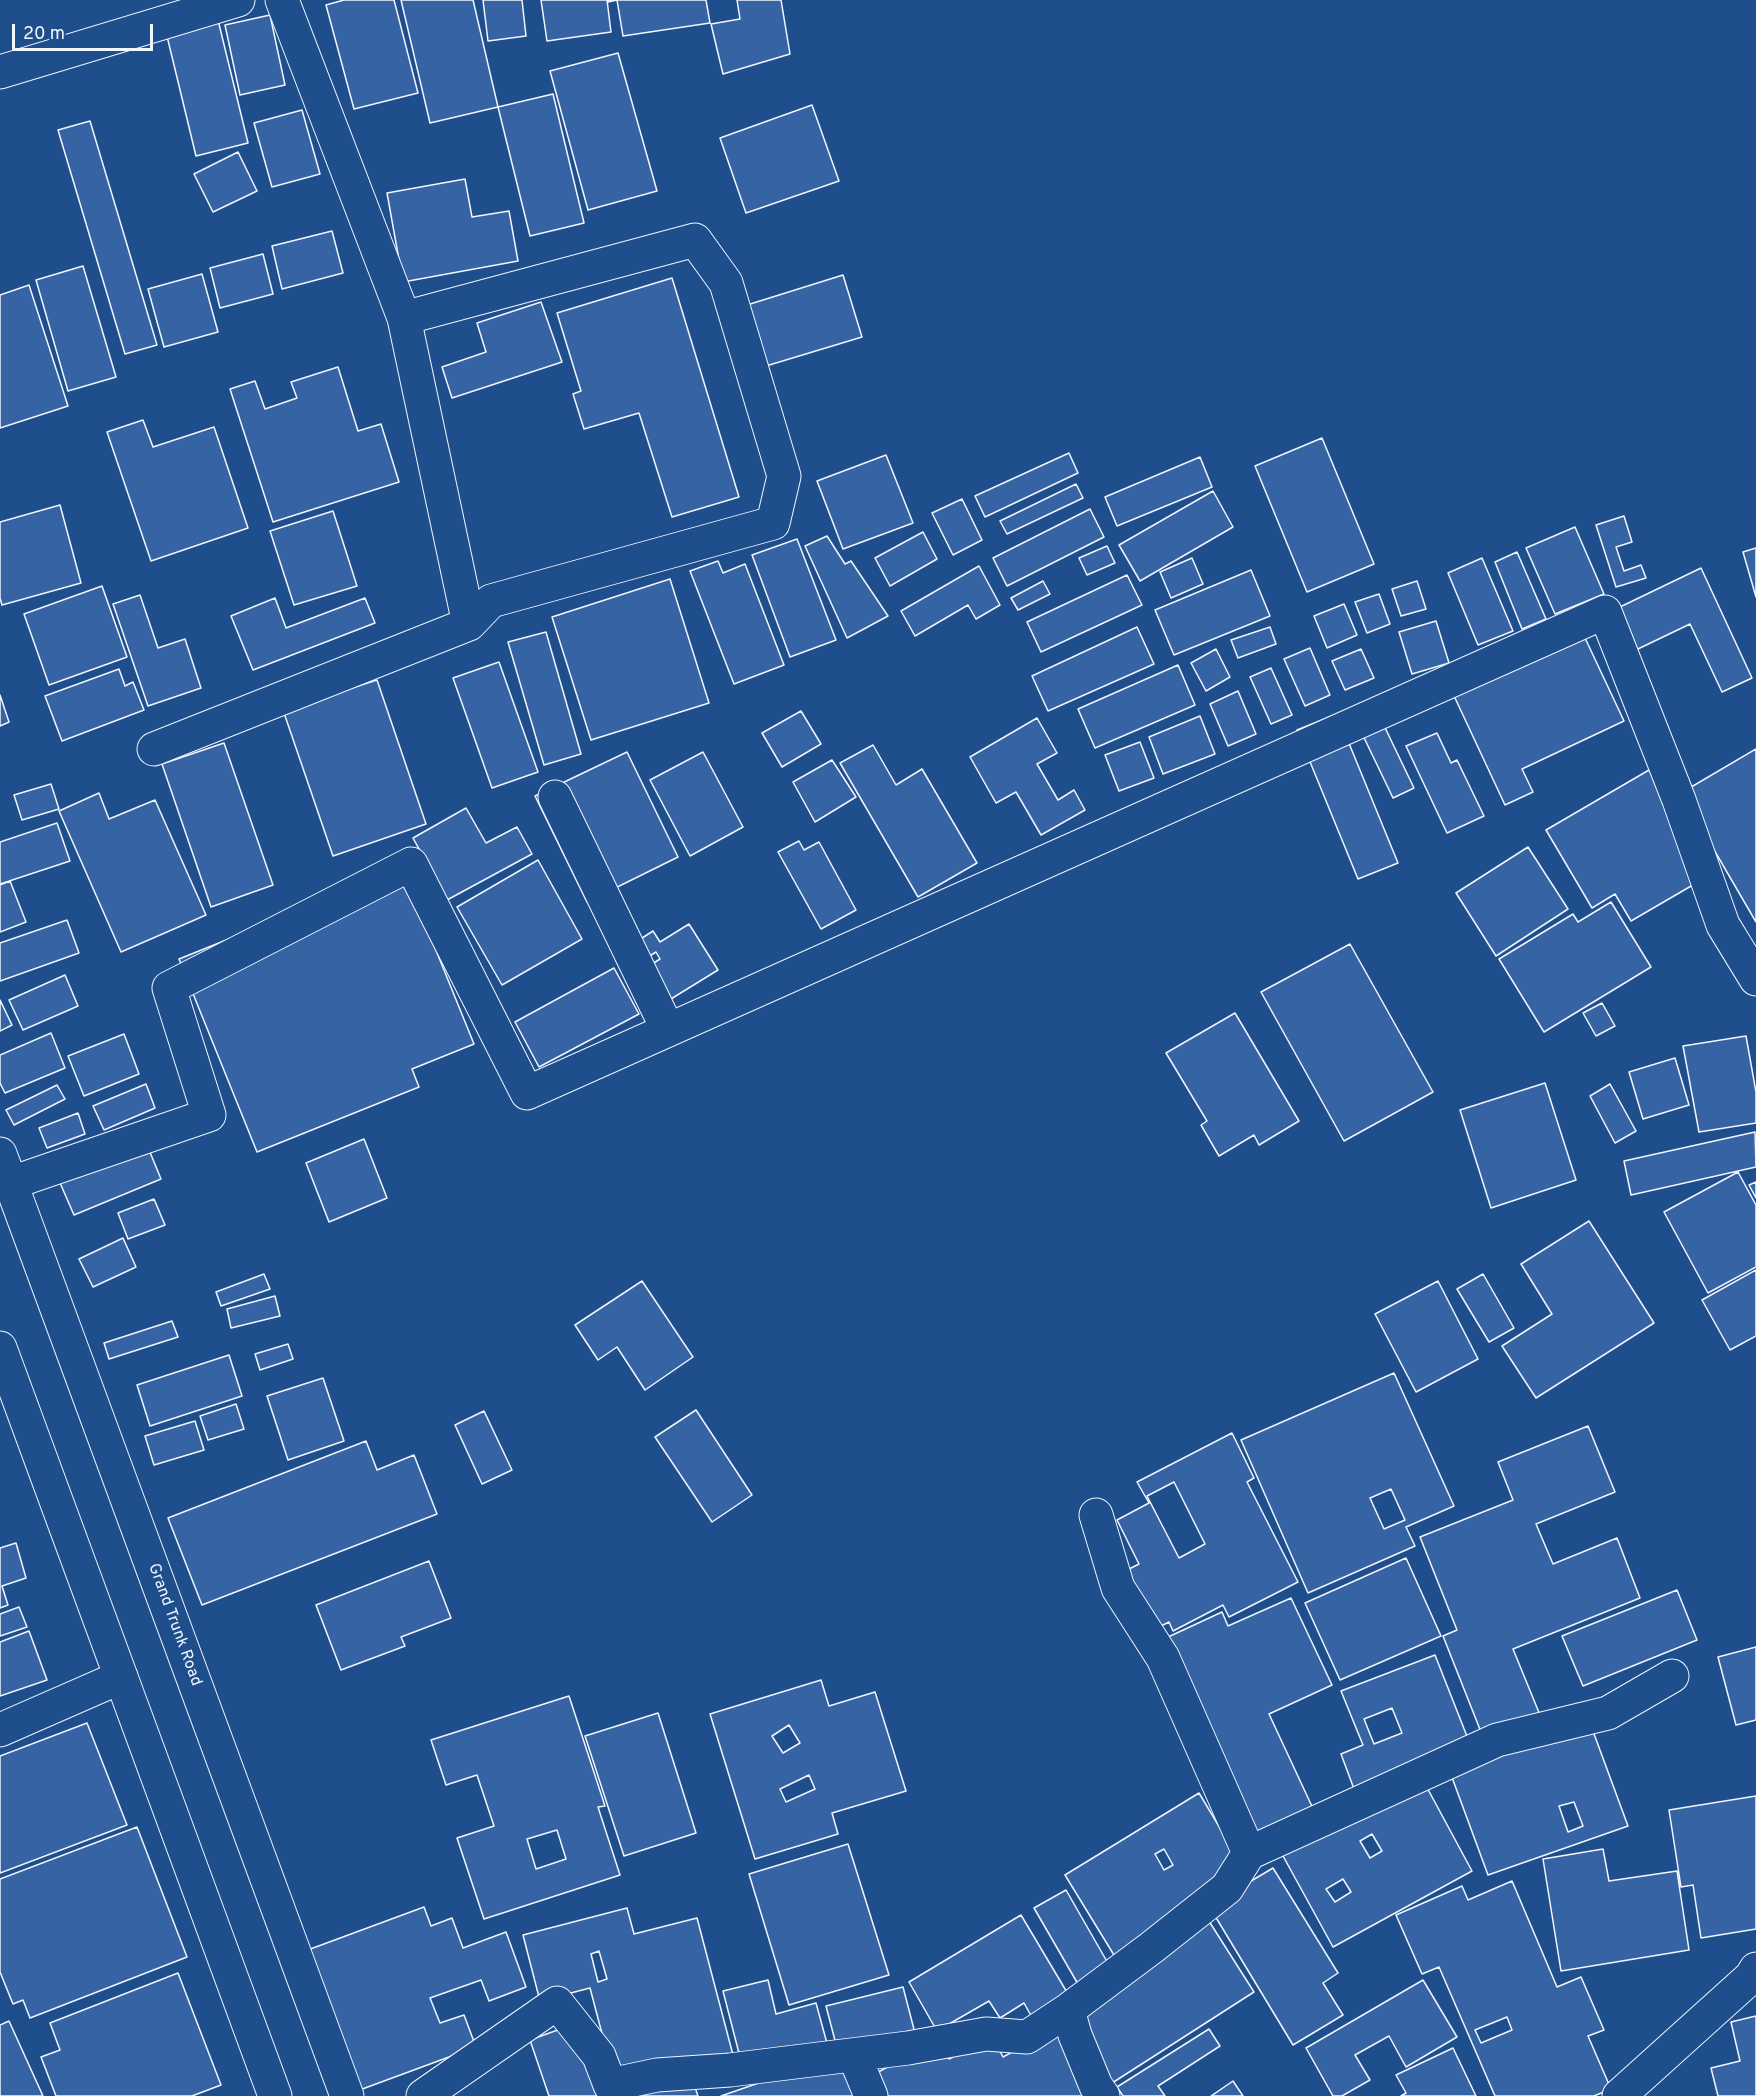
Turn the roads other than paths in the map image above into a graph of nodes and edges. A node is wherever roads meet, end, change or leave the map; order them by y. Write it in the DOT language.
graph roads {
  1 [pos="238,0"];
  2 [pos="282,0"];
  3 [pos="0,72"];
  4 [pos="404,318"];
  5 [pos="469,624"];
  6 [pos="154,749"];
  7 [pos="555,798"];
  8 [pos="1756,979"];
  9 [pos="668,1030"];
  10 [pos="5,1169"];
  11 [pos="0,1348"];
  12 [pos="1096,1515"];
  13 [pos="1672,1676"];
  14 [pos="121,1677"];
  15 [pos="0,1730"];
  16 [pos="1250,1853"];
  17 [pos="1756,1968"];
  18 [pos="1068,2010"];
  19 [pos="854,2055"];
  20 [pos="348,2089"];
  21 [pos="275,2096"];
  22 [pos="423,2096"];
  23 [pos="871,2096"];
  24 [pos="1103,2096"];
  25 [pos="1619,2096"];
  1 -- 3 [label="main road"];
  2 -- 4 [label="main road"];
  4 -- 5 [label="main road"];
  4 -- 5 [label="main road"];
  5 -- 6 [label="main road"];
  7 -- 9 [label="main road"];
  8 -- 9 [label="main road"];
  9 -- 10 [label="main road"];
  10 -- 20 [label="main road, Grand Trunk Road"];
  11 -- 14 [label="main road"];
  12 -- 16 [label="main road"];
  13 -- 16 [label="main road"];
  14 -- 15 [label="main road"];
  14 -- 21 [label="main road"];
  16 -- 18 [label="main road"];
  17 -- 25 [label="main road"];
  18 -- 19 [label="main road"];
  18 -- 24 [label="main road"];
  19 -- 22 [label="main road"];
  19 -- 23 [label="main road"];
}
